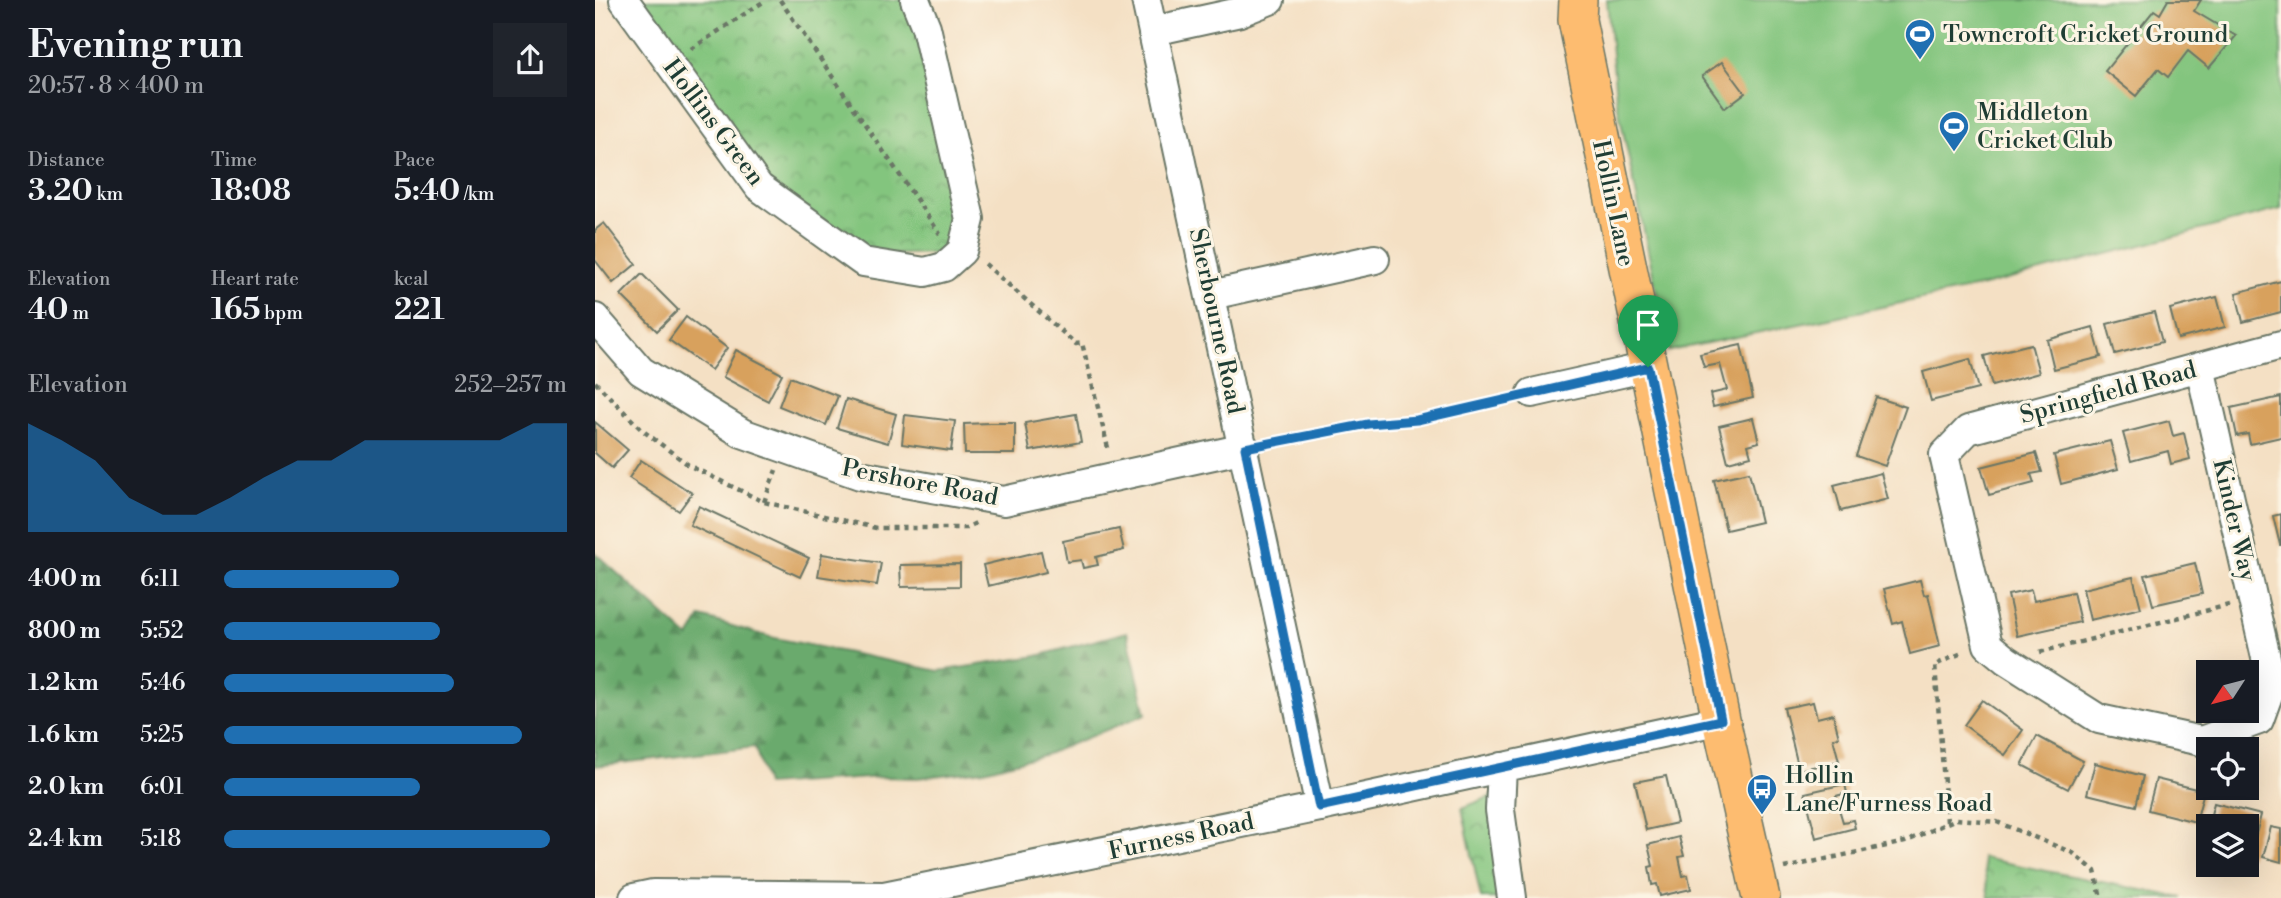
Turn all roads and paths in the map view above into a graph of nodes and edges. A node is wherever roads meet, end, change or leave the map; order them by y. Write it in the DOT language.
graph roads {
  1 [pos="624,0"];
  2 [pos="766,0"];
  3 [pos="915,0"];
  4 [pos="1146,0"];
  5 [pos="1270,0"];
  6 [pos="1578,0"];
  7 [pos="1153,32"];
  8 [pos="669,63"];
  9 [pos="1375,259"];
  10 [pos="1211,295"];
  11 [pos="595,318"];
  12 [pos="2281,345"];
  13 [pos="1648,367"];
  14 [pos="2200,367"];
  15 [pos="595,382"];
  16 [pos="1532,393"];
  17 [pos="1245,448"];
  18 [pos="978,522"];
  19 [pos="2254,599"];
  20 [pos="1997,653"];
  21 [pos="1721,720"];
  22 [pos="1502,767"];
  23 [pos="1319,807"];
  24 [pos="1948,822"];
  25 [pos="1758,886"];
  26 [pos="647,897"];
  27 [pos="1512,898"];
  28 [pos="2101,898"];
  1 -- 8 [label="street, Hollins Green"];
  2 -- 8 [label="path"];
  3 -- 8 [label="street, Hollins Green"];
  4 -- 7 [label="street, Sherbourne Road"];
  5 -- 7 [label="street"];
  6 -- 13 [label="main road, Hollin Lane"];
  7 -- 10 [label="street, Sherbourne Road"];
  9 -- 10 [label="street"];
  10 -- 17 [label="street, Sherbourne Road"];
  11 -- 17 [label="street, Pershore Road"];
  12 -- 14 [label="street, Springfield Road"];
  13 -- 16 [label="street"];
  13 -- 21 [label="main road, Hollin Lane"];
  14 -- 19 [label="street, Kinder Way"];
  14 -- 20 [label="street, Springfield Road"];
  15 -- 18 [label="path"];
  16 -- 17 [label="path"];
  17 -- 23 [label="street, Sherbourne Road"];
  19 -- 20 [label="path"];
  19 -- 20 [label="street, Kinder Way"];
  20 -- 24 [label="path"];
  21 -- 22 [label="street, Furness Road"];
  21 -- 25 [label="main road, Hollin Lane"];
  22 -- 23 [label="street, Furness Road"];
  22 -- 27 [label="street"];
  23 -- 26 [label="street, Furness Road"];
  24 -- 25 [label="path"];
  24 -- 28 [label="path"];
}
